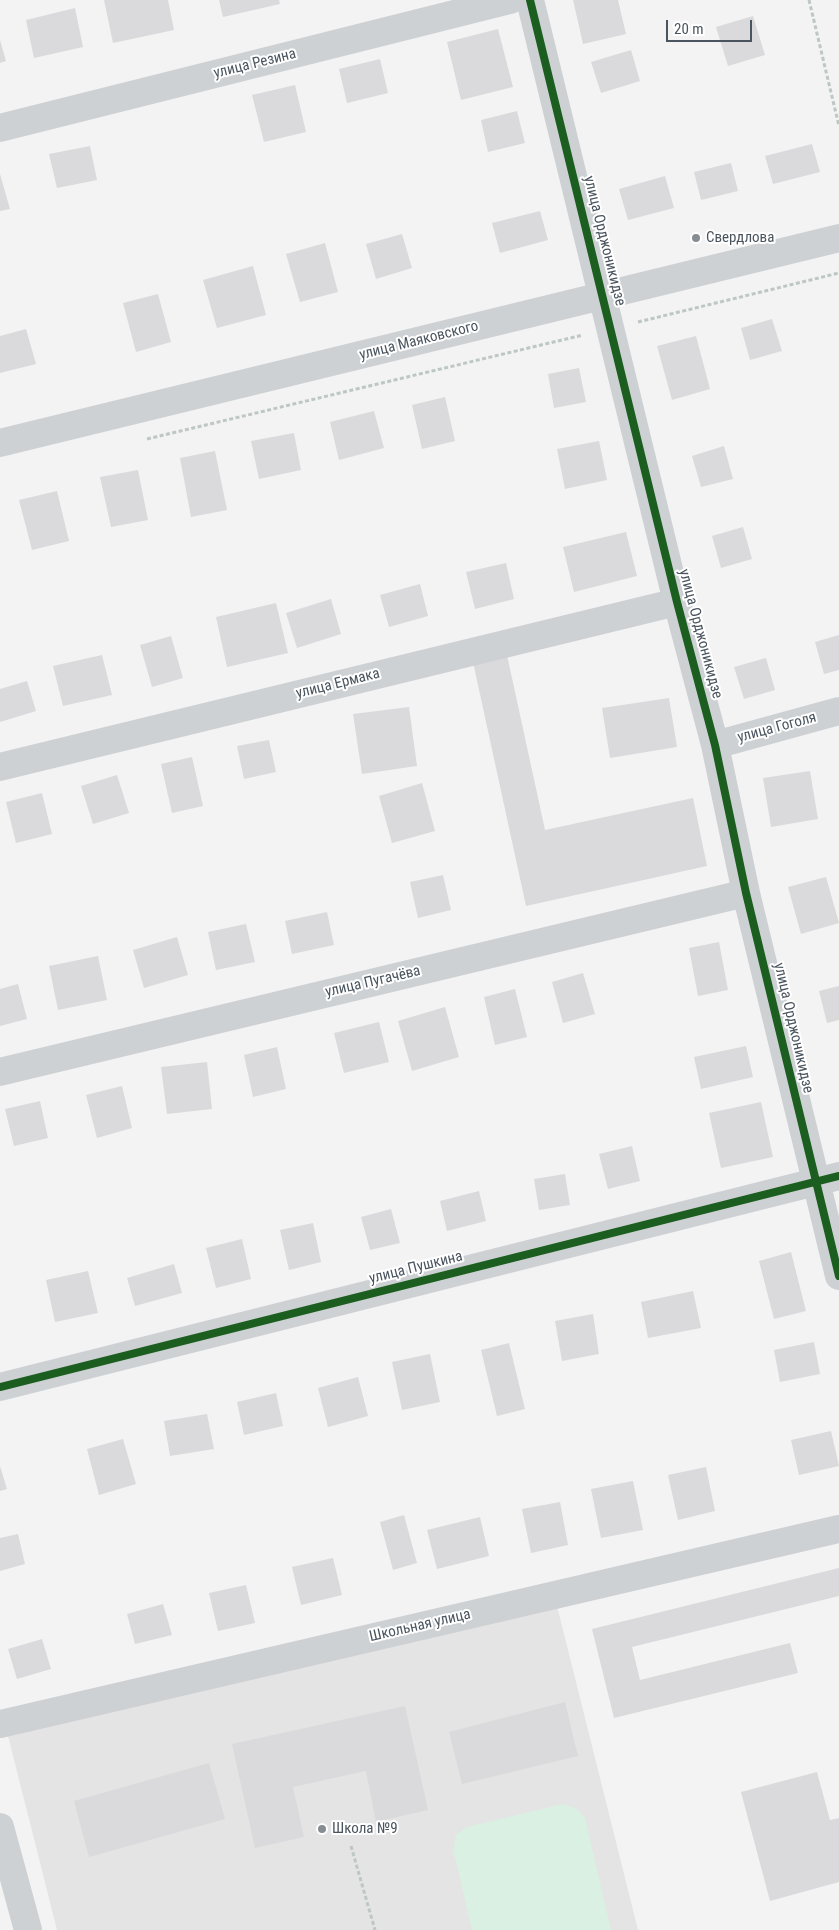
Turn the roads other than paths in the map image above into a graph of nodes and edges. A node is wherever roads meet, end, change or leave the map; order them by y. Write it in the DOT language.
graph roads {
  1 [pos="510,0"];
  2 [pos="530,0"];
  3 [pos="0,128"];
  4 [pos="839,238"];
  5 [pos="604,296"];
  6 [pos="0,443"];
  7 [pos="677,602"];
  8 [pos="839,711"];
  9 [pos="715,745"];
  10 [pos="0,767"];
  11 [pos="746,893"];
  12 [pos="0,1072"];
  13 [pos="827,1179"];
  14 [pos="839,1276"];
  15 [pos="0,1387"];
  16 [pos="839,1529"];
  17 [pos="0,1724"];
  18 [pos="0,1827"];
  19 [pos="28,1930"];
  1 -- 3 [label="street, улица Резина"];
  2 -- 5 [label="street, улица Орджоникидзе"];
  4 -- 5 [label="street, улица Маяковского"];
  5 -- 6 [label="street, улица Маяковского"];
  5 -- 7 [label="street, улица Орджоникидзе"];
  7 -- 9 [label="street, улица Орджоникидзе"];
  7 -- 10 [label="street, улица Ермака"];
  8 -- 9 [label="street, улица Гоголя"];
  9 -- 11 [label="street, улица Орджоникидзе"];
  11 -- 12 [label="street, улица Пугачёва"];
  11 -- 13 [label="street, улица Орджоникидзе"];
  13 -- 14 [label="street, улица Орджоникидзе"];
  13 -- 15 [label="street, улица Пушкина"];
  16 -- 17 [label="street, Школьная улица"];
  18 -- 19 [label="street"];
}
